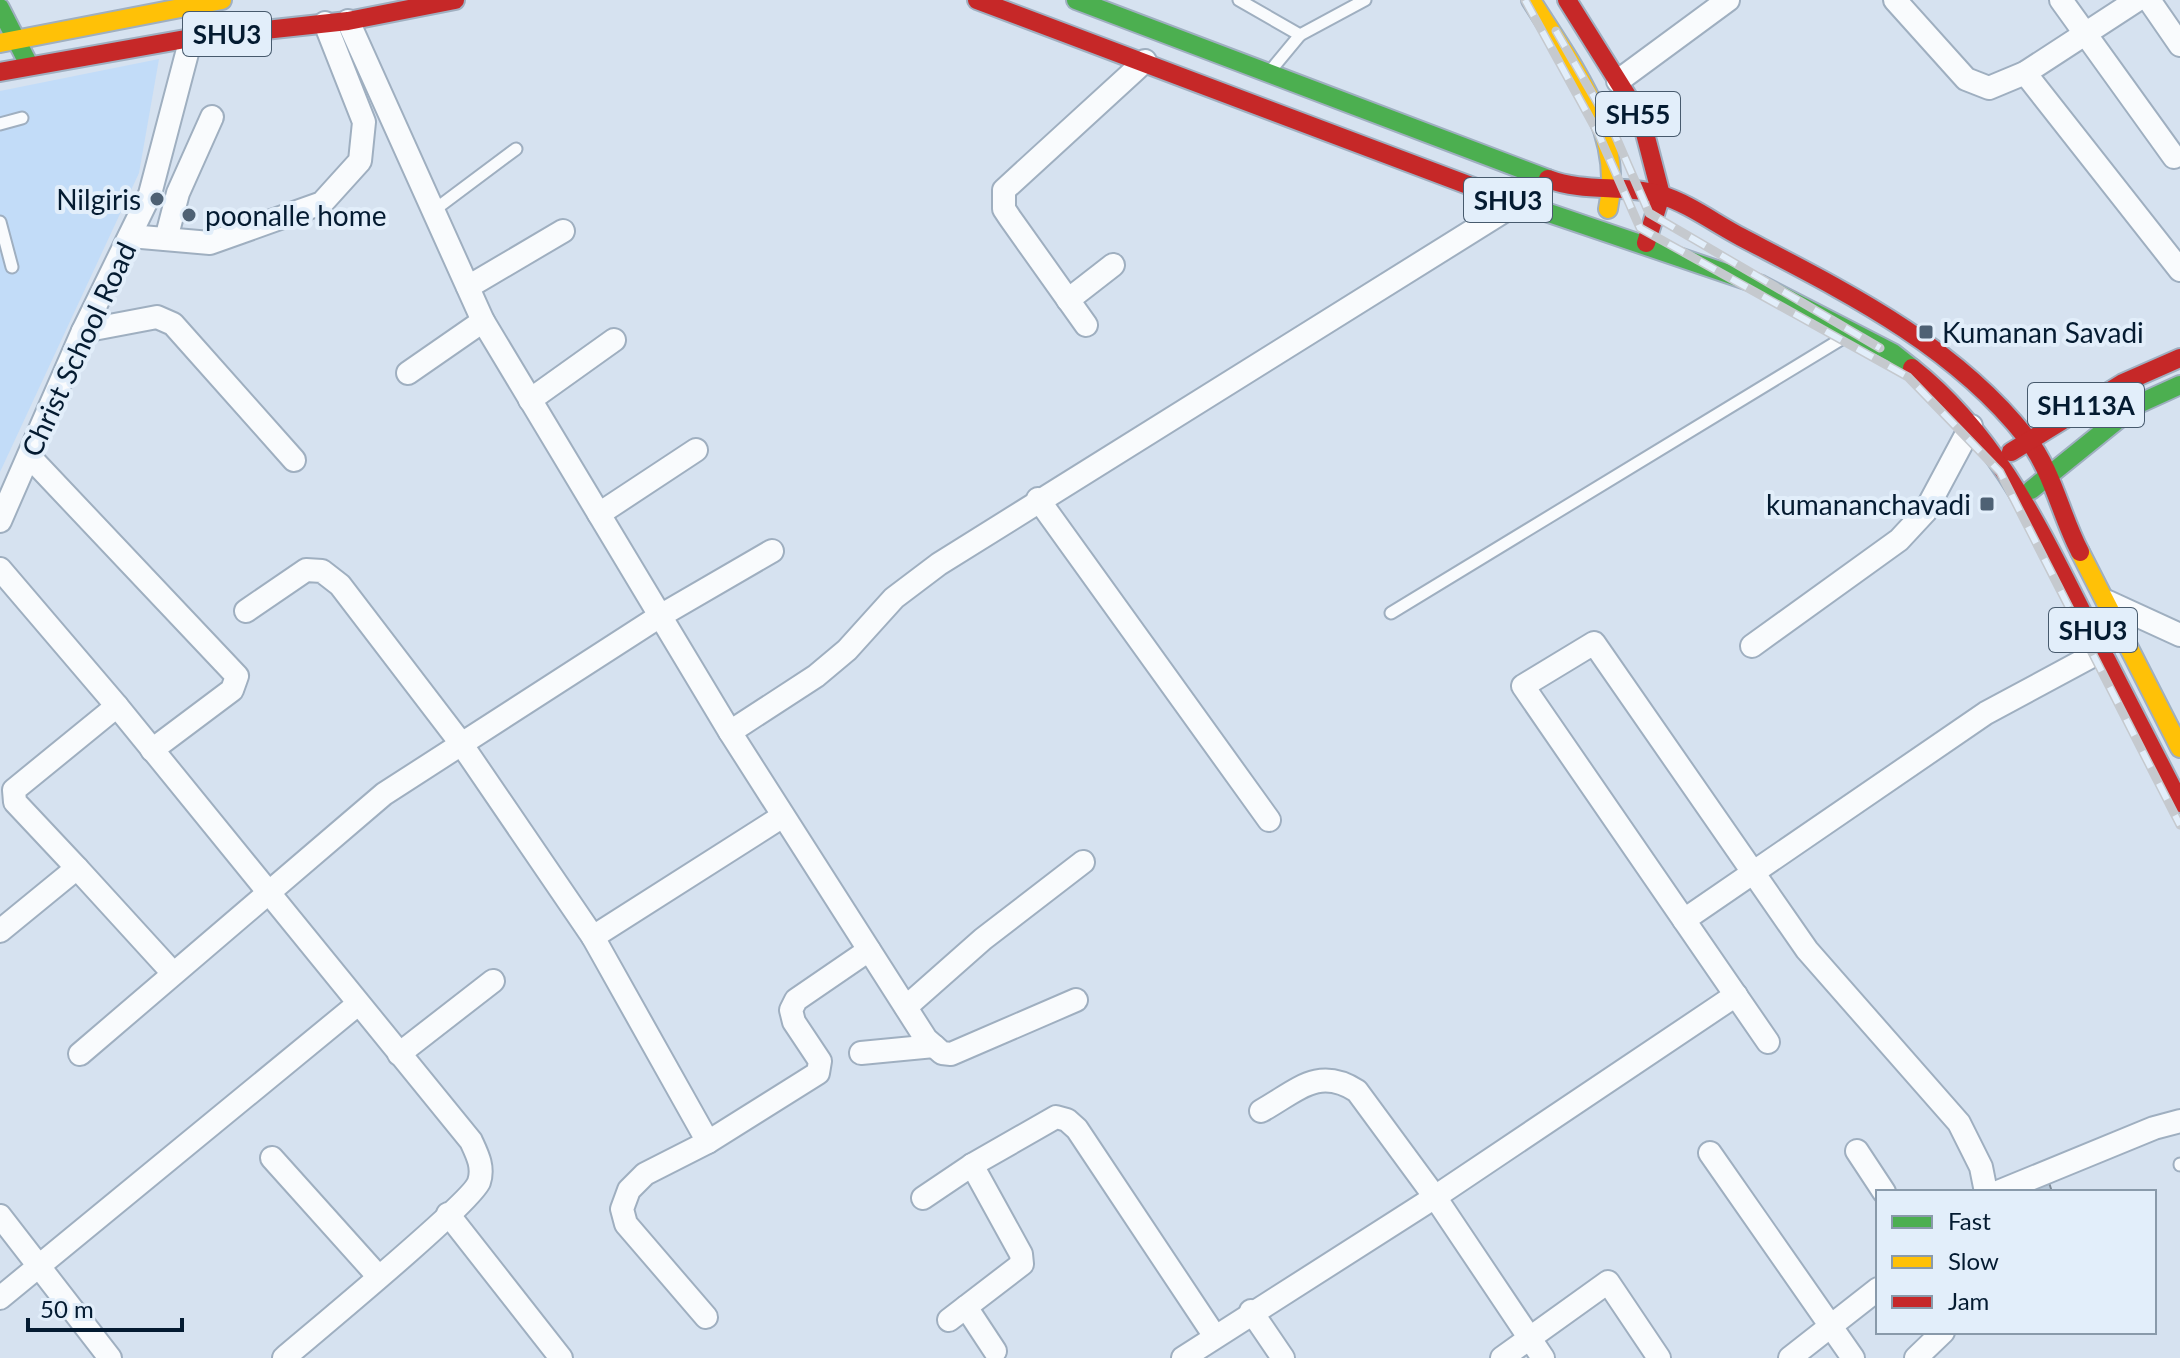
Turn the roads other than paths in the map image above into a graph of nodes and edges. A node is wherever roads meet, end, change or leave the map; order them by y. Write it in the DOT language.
graph roads {
  1 [pos="222,0"];
  2 [pos="455,0"];
  3 [pos="977,0"];
  4 [pos="1076,0"];
  5 [pos="1239,0"];
  6 [pos="1365,0"];
  7 [pos="1531,0"];
  8 [pos="1728,0"];
  9 [pos="1895,0"];
  10 [pos="2061,0"];
  11 [pos="2137,0"];
  12 [pos="2149,0"];
  13 [pos="1576,3"];
  14 [pos="1116,7"];
  15 [pos="0,8"];
  16 [pos="348,21"];
  17 [pos="325,23"];
  18 [pos="2083,32"];
  19 [pos="1300,35"];
  20 [pos="191,38"];
  21 [pos="9,42"];
  22 [pos="2180,45"];
  23 [pos="1145,61"];
  24 [pos="29,66"];
  25 [pos="0,72"];
  26 [pos="2025,73"];
  27 [pos="1269,74"];
  28 [pos="1618,81"];
  29 [pos="212,117"];
  30 [pos="22,118"];
  31 [pos="0,124"];
  32 [pos="1607,139"];
  33 [pos="516,149"];
  34 [pos="2174,157"];
  35 [pos="1530,172"];
  36 [pos="1563,184"];
  37 [pos="1616,190"];
  38 [pos="1661,195"];
  39 [pos="1517,203"];
  40 [pos="433,211"];
  41 [pos="0,222"];
  42 [pos="1600,228"];
  43 [pos="563,231"];
  44 [pos="130,236"];
  45 [pos="166,239"];
  46 [pos="1646,243"];
  47 [pos="1113,265"];
  48 [pos="12,267"];
  49 [pos="2180,270"];
  50 [pos="468,287"];
  51 [pos="1068,300"];
  52 [pos="483,321"];
  53 [pos="1086,325"];
  54 [pos="83,331"];
  55 [pos="1852,333"];
  56 [pos="614,340"];
  57 [pos="2180,358"];
  58 [pos="408,373"];
  59 [pos="2180,385"];
  60 [pos="530,400"];
  61 [pos="1971,426"];
  62 [pos="2102,429"];
  63 [pos="2028,439"];
  64 [pos="696,450"];
  65 [pos="29,456"];
  66 [pos="294,460"];
  67 [pos="1998,462"];
  68 [pos="2050,476"];
  69 [pos="2023,496"];
  70 [pos="1038,499"];
  71 [pos="599,514"];
  72 [pos="0,521"];
  73 [pos="2068,529"];
  74 [pos="772,551"];
  75 [pos="0,569"];
  76 [pos="2108,602"];
  77 [pos="246,611"];
  78 [pos="1391,613"];
  79 [pos="660,616"];
  80 [pos="2180,635"];
  81 [pos="1752,646"];
  82 [pos="2103,650"];
  83 [pos="117,706"];
  84 [pos="730,732"];
  85 [pos="2178,738"];
  86 [pos="460,742"];
  87 [pos="152,750"];
  88 [pos="2180,803"];
  89 [pos="783,816"];
  90 [pos="1269,820"];
  91 [pos="1083,862"];
  92 [pos="77,868"];
  93 [pos="1753,874"];
  94 [pos="268,893"];
  95 [pos="1684,920"];
  96 [pos="0,931"];
  97 [pos="593,937"];
  98 [pos="869,950"];
  99 [pos="172,972"];
  100 [pos="493,981"];
  101 [pos="1736,995"];
  102 [pos="1076,1000"];
  103 [pos="358,1004"];
  104 [pos="906,1007"];
  105 [pos="1768,1042"];
  106 [pos="934,1046"];
  107 [pos="861,1053"];
  108 [pos="80,1054"];
  109 [pos="399,1054"];
  110 [pos="1261,1111"];
  111 [pos="2180,1121"];
  112 [pos="708,1142"];
  113 [pos="1857,1151"];
  114 [pos="1710,1153"];
  115 [pos="272,1158"];
  116 [pos="972,1165"];
  117 [pos="1883,1190"];
  118 [pos="1986,1190"];
  119 [pos="2003,1190"];
  120 [pos="1435,1197"];
  121 [pos="923,1198"];
  122 [pos="448,1214"];
  123 [pos="0,1216"];
  124 [pos="39,1268"];
  125 [pos="378,1276"];
  126 [pos="1876,1291"];
  127 [pos="0,1298"];
  128 [pos="1251,1311"];
  129 [pos="706,1317"];
  130 [pos="1830,1326"];
  131 [pos="1941,1334"];
  132 [pos="1214,1335"];
  133 [pos="1536,1349"];
  134 [pos="995,1351"];
  135 [pos="110,1358"];
  136 [pos="284,1358"];
  137 [pos="561,1358"];
  138 [pos="1183,1358"];
  139 [pos="1283,1358"];
  140 [pos="1502,1358"];
  141 [pos="1659,1358"];
  142 [pos="1790,1358"];
  143 [pos="1853,1358"];
  144 [pos="1916,1358"];
  1 -- 21 [label="main road, SHU3"];
  2 -- 16 [label="main road, SHU3"];
  3 -- 23 [label="main road, SHU3"];
  4 -- 14 [label="main road, SHU3"];
  5 -- 19 [label="lane"];
  6 -- 19 [label="lane"];
  7 -- 32 [label="main road, SH55"];
  8 -- 28 [label="street"];
  9 -- 26 [label="street"];
  10 -- 18 [label="street"];
  11 -- 18 [label="street"];
  12 -- 22 [label="street"];
  13 -- 28 [label="main road, SH55"];
  14 -- 27 [label="main road, SHU3"];
  15 -- 21 [label="main road"];
  16 -- 17 [label="main road, SHU3"];
  16 -- 40 [label="street"];
  17 -- 20 [label="main road, SHU3"];
  17 -- 45 [label="street"];
  18 -- 26 [label="street"];
  18 -- 34 [label="street"];
  19 -- 27 [label="lane"];
  20 -- 24 [label="main road, SHU3"];
  20 -- 44 [label="street, Christ School Road"];
  21 -- 24 [label="main road"];
  23 -- 39 [label="main road, SHU3"];
  23 -- 51 [label="street"];
  24 -- 25 [label="main road, SHU3"];
  26 -- 49 [label="street"];
  27 -- 35 [label="main road, SHU3"];
  28 -- 38 [label="main road, SH55"];
  29 -- 45 [label="street"];
  30 -- 31 [label="lane"];
  32 -- 36 [label="main road"];
  32 -- 37 [label="main road, SH55"];
  33 -- 40 [label="lane"];
  35 -- 36 [label="main road, SHU3"];
  35 -- 39 [label="street"];
  36 -- 37 [label="main road, SHU3"];
  37 -- 38 [label="main road, SHU3"];
  37 -- 42 [label="main road"];
  38 -- 46 [label="main road"];
  38 -- 63 [label="main road, SHU3"];
  39 -- 42 [label="main road, SHU3"];
  39 -- 70 [label="street"];
  40 -- 50 [label="street"];
  41 -- 48 [label="lane"];
  42 -- 46 [label="main road, SHU3"];
  43 -- 50 [label="street"];
  44 -- 45 [label="street"];
  44 -- 54 [label="street, Christ School Road"];
  46 -- 55 [label="main road, SHU3"];
  47 -- 51 [label="street"];
  50 -- 52 [label="street"];
  51 -- 53 [label="street"];
  52 -- 58 [label="street"];
  52 -- 60 [label="street"];
  54 -- 65 [label="street, Christ School Road"];
  54 -- 66 [label="street"];
  55 -- 61 [label="main road, SHU3"];
  55 -- 78 [label="lane"];
  56 -- 60 [label="street"];
  57 -- 63 [label="main road, SH113A"];
  59 -- 62 [label="main road, SH113A"];
  60 -- 71 [label="street"];
  61 -- 67 [label="main road, SHU3"];
  61 -- 81 [label="street"];
  62 -- 68 [label="main road, SH113A"];
  62 -- 73 [label="main road"];
  63 -- 67 [label="main road, SH113A"];
  63 -- 68 [label="main road, SHU3"];
  64 -- 71 [label="street"];
  65 -- 72 [label="street, Christ School Road"];
  65 -- 87 [label="street"];
  67 -- 69 [label="main road, SHU3"];
  68 -- 69 [label="main road, SH113A"];
  68 -- 73 [label="main road, SHU3"];
  69 -- 82 [label="main road, SHU3"];
  70 -- 84 [label="street"];
  70 -- 90 [label="street"];
  71 -- 79 [label="street"];
  73 -- 76 [label="main road, SHU3"];
  74 -- 79 [label="street"];
  75 -- 83 [label="street"];
  76 -- 80 [label="street"];
  76 -- 85 [label="main road, SHU3"];
  77 -- 86 [label="street"];
  79 -- 84 [label="street"];
  79 -- 86 [label="street"];
  82 -- 88 [label="main road, SHU3"];
  82 -- 93 [label="street"];
  83 -- 87 [label="street"];
  83 -- 92 [label="street"];
  84 -- 89 [label="street"];
  86 -- 94 [label="street"];
  86 -- 97 [label="street"];
  87 -- 94 [label="street"];
  89 -- 97 [label="street"];
  89 -- 98 [label="street"];
  91 -- 104 [label="street"];
  92 -- 96 [label="street"];
  92 -- 99 [label="street"];
  93 -- 95 [label="street"];
  93 -- 95 [label="street"];
  93 -- 118 [label="street"];
  94 -- 99 [label="street"];
  94 -- 103 [label="street"];
  95 -- 101 [label="street"];
  97 -- 112 [label="street"];
  98 -- 104 [label="street"];
  98 -- 112 [label="street"];
  99 -- 108 [label="street"];
  100 -- 109 [label="street"];
  101 -- 105 [label="street"];
  101 -- 120 [label="street"];
  102 -- 106 [label="street"];
  103 -- 109 [label="street"];
  103 -- 124 [label="street"];
  104 -- 106 [label="street"];
  106 -- 107 [label="street"];
  109 -- 122 [label="street"];
  110 -- 120 [label="street"];
  111 -- 119 [label="street"];
  112 -- 129 [label="street"];
  113 -- 117 [label="street"];
  114 -- 130 [label="street"];
  115 -- 125 [label="street"];
  116 -- 121 [label="street"];
  116 -- 132 [label="street"];
  116 -- 134 [label="street"];
  120 -- 128 [label="street"];
  120 -- 133 [label="street"];
  122 -- 125 [label="street"];
  122 -- 137 [label="street"];
  123 -- 124 [label="street"];
  124 -- 127 [label="street"];
  124 -- 135 [label="street"];
  125 -- 136 [label="street"];
  126 -- 130 [label="street"];
  128 -- 132 [label="street"];
  128 -- 139 [label="street"];
  130 -- 142 [label="street"];
  130 -- 143 [label="street"];
  131 -- 144 [label="street"];
  132 -- 138 [label="street"];
  133 -- 140 [label="street"];
  133 -- 141 [label="street"];
}
